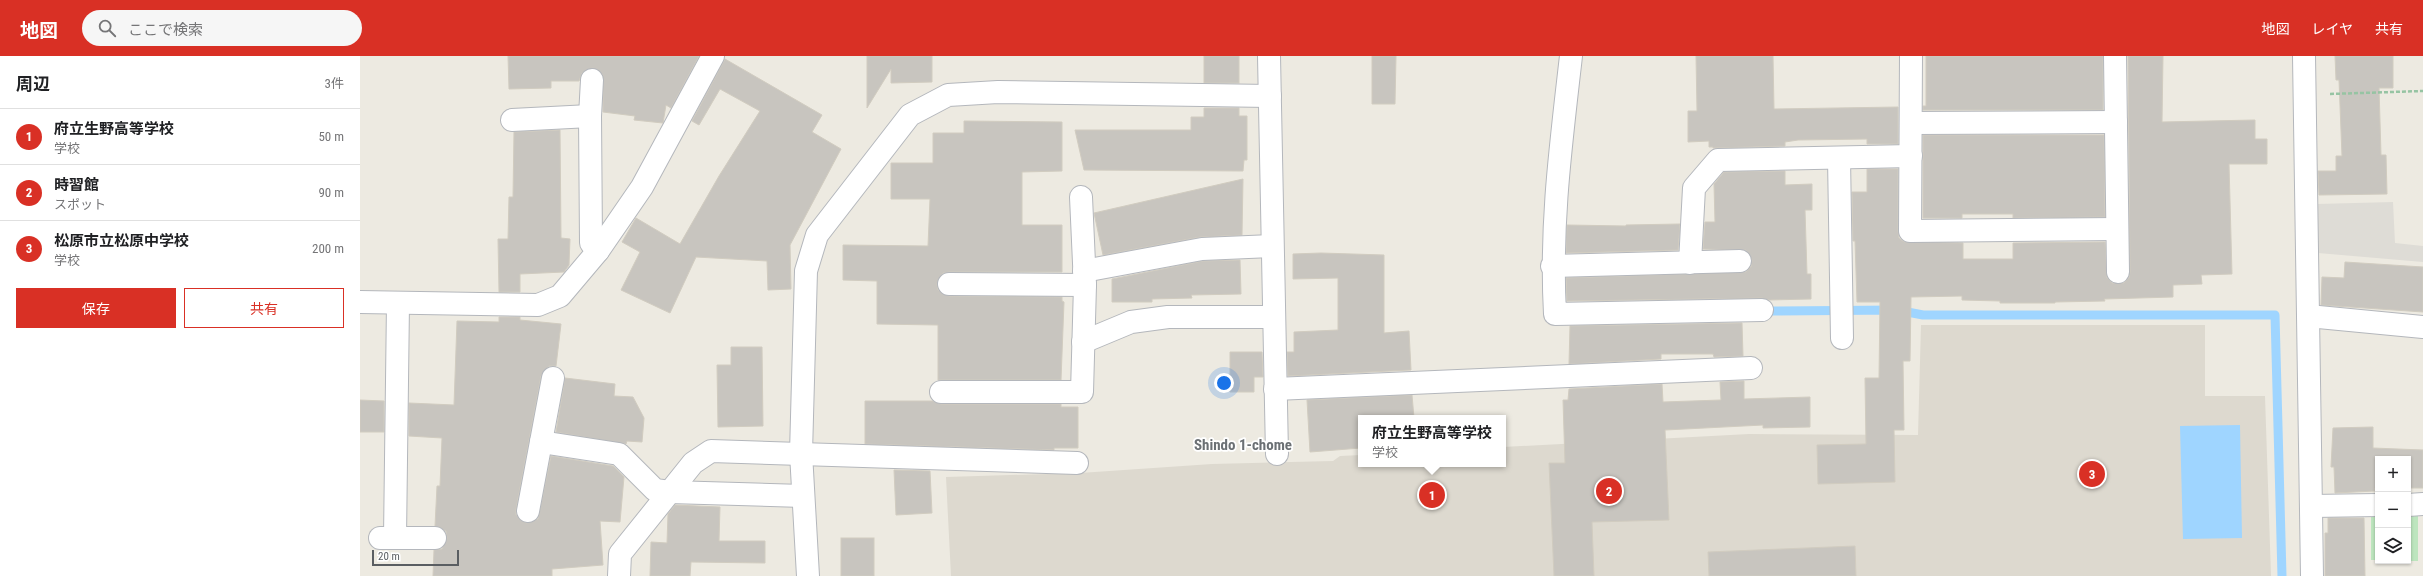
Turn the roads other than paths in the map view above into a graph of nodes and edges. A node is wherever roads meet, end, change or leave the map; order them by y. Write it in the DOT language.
graph roads {
  1 [pos="713,56"];
  2 [pos="1269,56"];
  3 [pos="1571,56"];
  4 [pos="1911,56"];
  5 [pos="2115,56"];
  6 [pos="2304,56"];
  7 [pos="592,80"];
  8 [pos="1270,96"];
  9 [pos="590,116"];
  10 [pos="512,120"];
  11 [pos="2116,122"];
  12 [pos="1911,123"];
  13 [pos="1911,156"];
  14 [pos="1839,158"];
  15 [pos="1081,197"];
  16 [pos="2117,229"];
  17 [pos="1272,246"];
  18 [pos="598,251"];
  19 [pos="1740,261"];
  20 [pos="1690,263"];
  21 [pos="1552,266"];
  22 [pos="2118,272"];
  23 [pos="1084,278"];
  24 [pos="949,284"];
  25 [pos="360,302"];
  26 [pos="398,303"];
  27 [pos="1762,310"];
  28 [pos="2308,316"];
  29 [pos="1274,317"];
  30 [pos="2423,327"];
  31 [pos="1842,338"];
  32 [pos="1083,342"];
  33 [pos="1751,368"];
  34 [pos="554,378"];
  35 [pos="1275,389"];
  36 [pos="941,392"];
  37 [pos="541,442"];
  38 [pos="800,453"];
  39 [pos="1277,454"];
  40 [pos="1077,463"];
  41 [pos="670,492"];
  42 [pos="803,496"];
  43 [pos="2423,504"];
  44 [pos="2375,505"];
  45 [pos="2411,505"];
  46 [pos="2312,506"];
  47 [pos="528,511"];
  48 [pos="435,538"];
  49 [pos="619,576"];
  50 [pos="808,576"];
  51 [pos="2312,576"];
  1 -- 18 [label="street"];
  2 -- 8 [label="street"];
  3 -- 21 [label="street"];
  4 -- 12 [label="street"];
  5 -- 11 [label="street"];
  6 -- 28 [label="street"];
  7 -- 9 [label="street"];
  8 -- 17 [label="street"];
  8 -- 38 [label="street"];
  9 -- 10 [label="street"];
  9 -- 18 [label="street"];
  11 -- 12 [label="street"];
  11 -- 16 [label="street"];
  12 -- 13 [label="street"];
  13 -- 14 [label="street"];
  13 -- 16 [label="street"];
  14 -- 20 [label="street"];
  14 -- 31 [label="street"];
  15 -- 23 [label="street"];
  16 -- 22 [label="street"];
  17 -- 23 [label="street"];
  17 -- 29 [label="street"];
  18 -- 26 [label="street"];
  19 -- 20 [label="street"];
  20 -- 21 [label="street"];
  21 -- 27 [label="street"];
  23 -- 24 [label="street"];
  23 -- 32 [label="street"];
  25 -- 26 [label="street"];
  26 -- 48 [label="street"];
  28 -- 30 [label="street"];
  28 -- 46 [label="street"];
  29 -- 32 [label="street"];
  29 -- 35 [label="street"];
  32 -- 36 [label="street"];
  33 -- 35 [label="street"];
  34 -- 37 [label="street"];
  35 -- 39 [label="street"];
  37 -- 41 [label="street"];
  37 -- 47 [label="street"];
  38 -- 40 [label="street"];
  38 -- 41 [label="street"];
  38 -- 42 [label="street"];
  41 -- 42 [label="street"];
  41 -- 49 [label="street"];
  42 -- 50 [label="street"];
  43 -- 45 [label="street"];
  44 -- 46 [label="street"];
  46 -- 51 [label="street"];
}
